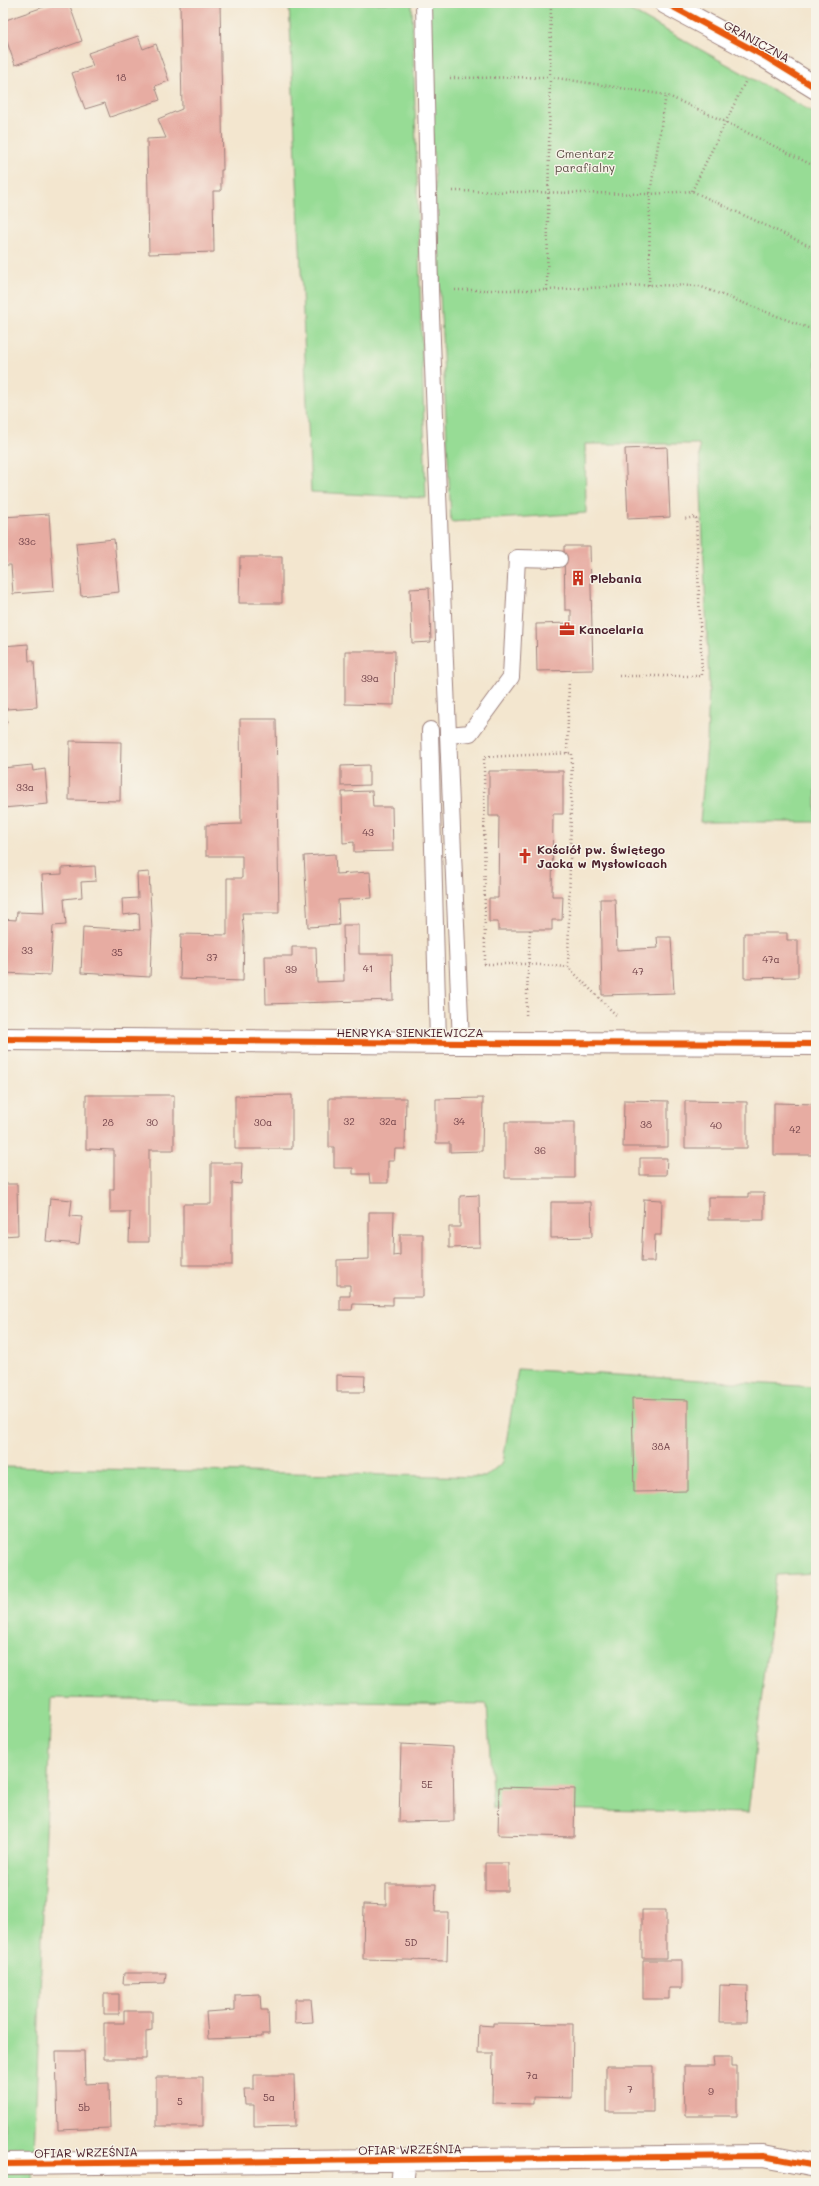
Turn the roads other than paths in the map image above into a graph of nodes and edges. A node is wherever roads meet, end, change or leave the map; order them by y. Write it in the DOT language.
graph roads {
  1 [pos="424,3"];
  2 [pos="666,3"];
  3 [pos="816,88"];
  4 [pos="559,559"];
  5 [pos="430,730"];
  6 [pos="448,735"];
  7 [pos="3,1039"];
  8 [pos="438,1043"];
  9 [pos="461,1043"];
  10 [pos="816,1044"];
  11 [pos="404,2160"];
  12 [pos="3,2164"];
  13 [pos="816,2166"];
  14 [pos="402,2183"];
  1 -- 6 [label="lane"];
  2 -- 3 [label="street, GRANICZNA"];
  4 -- 6 [label="lane"];
  5 -- 8 [label="lane, HENRYKA SIENKIEWICZA"];
  6 -- 9 [label="lane"];
  7 -- 8 [label="street, HENRYKA SIENKIEWICZA"];
  8 -- 9 [label="street, HENRYKA SIENKIEWICZA"];
  9 -- 10 [label="street, HENRYKA SIENKIEWICZA"];
  11 -- 12 [label="street, OFIAR WRZEŚNIA"];
  11 -- 13 [label="street, OFIAR WRZEŚNIA"];
  11 -- 14 [label="street, OFIAR WRZEŚNIA"];
}
